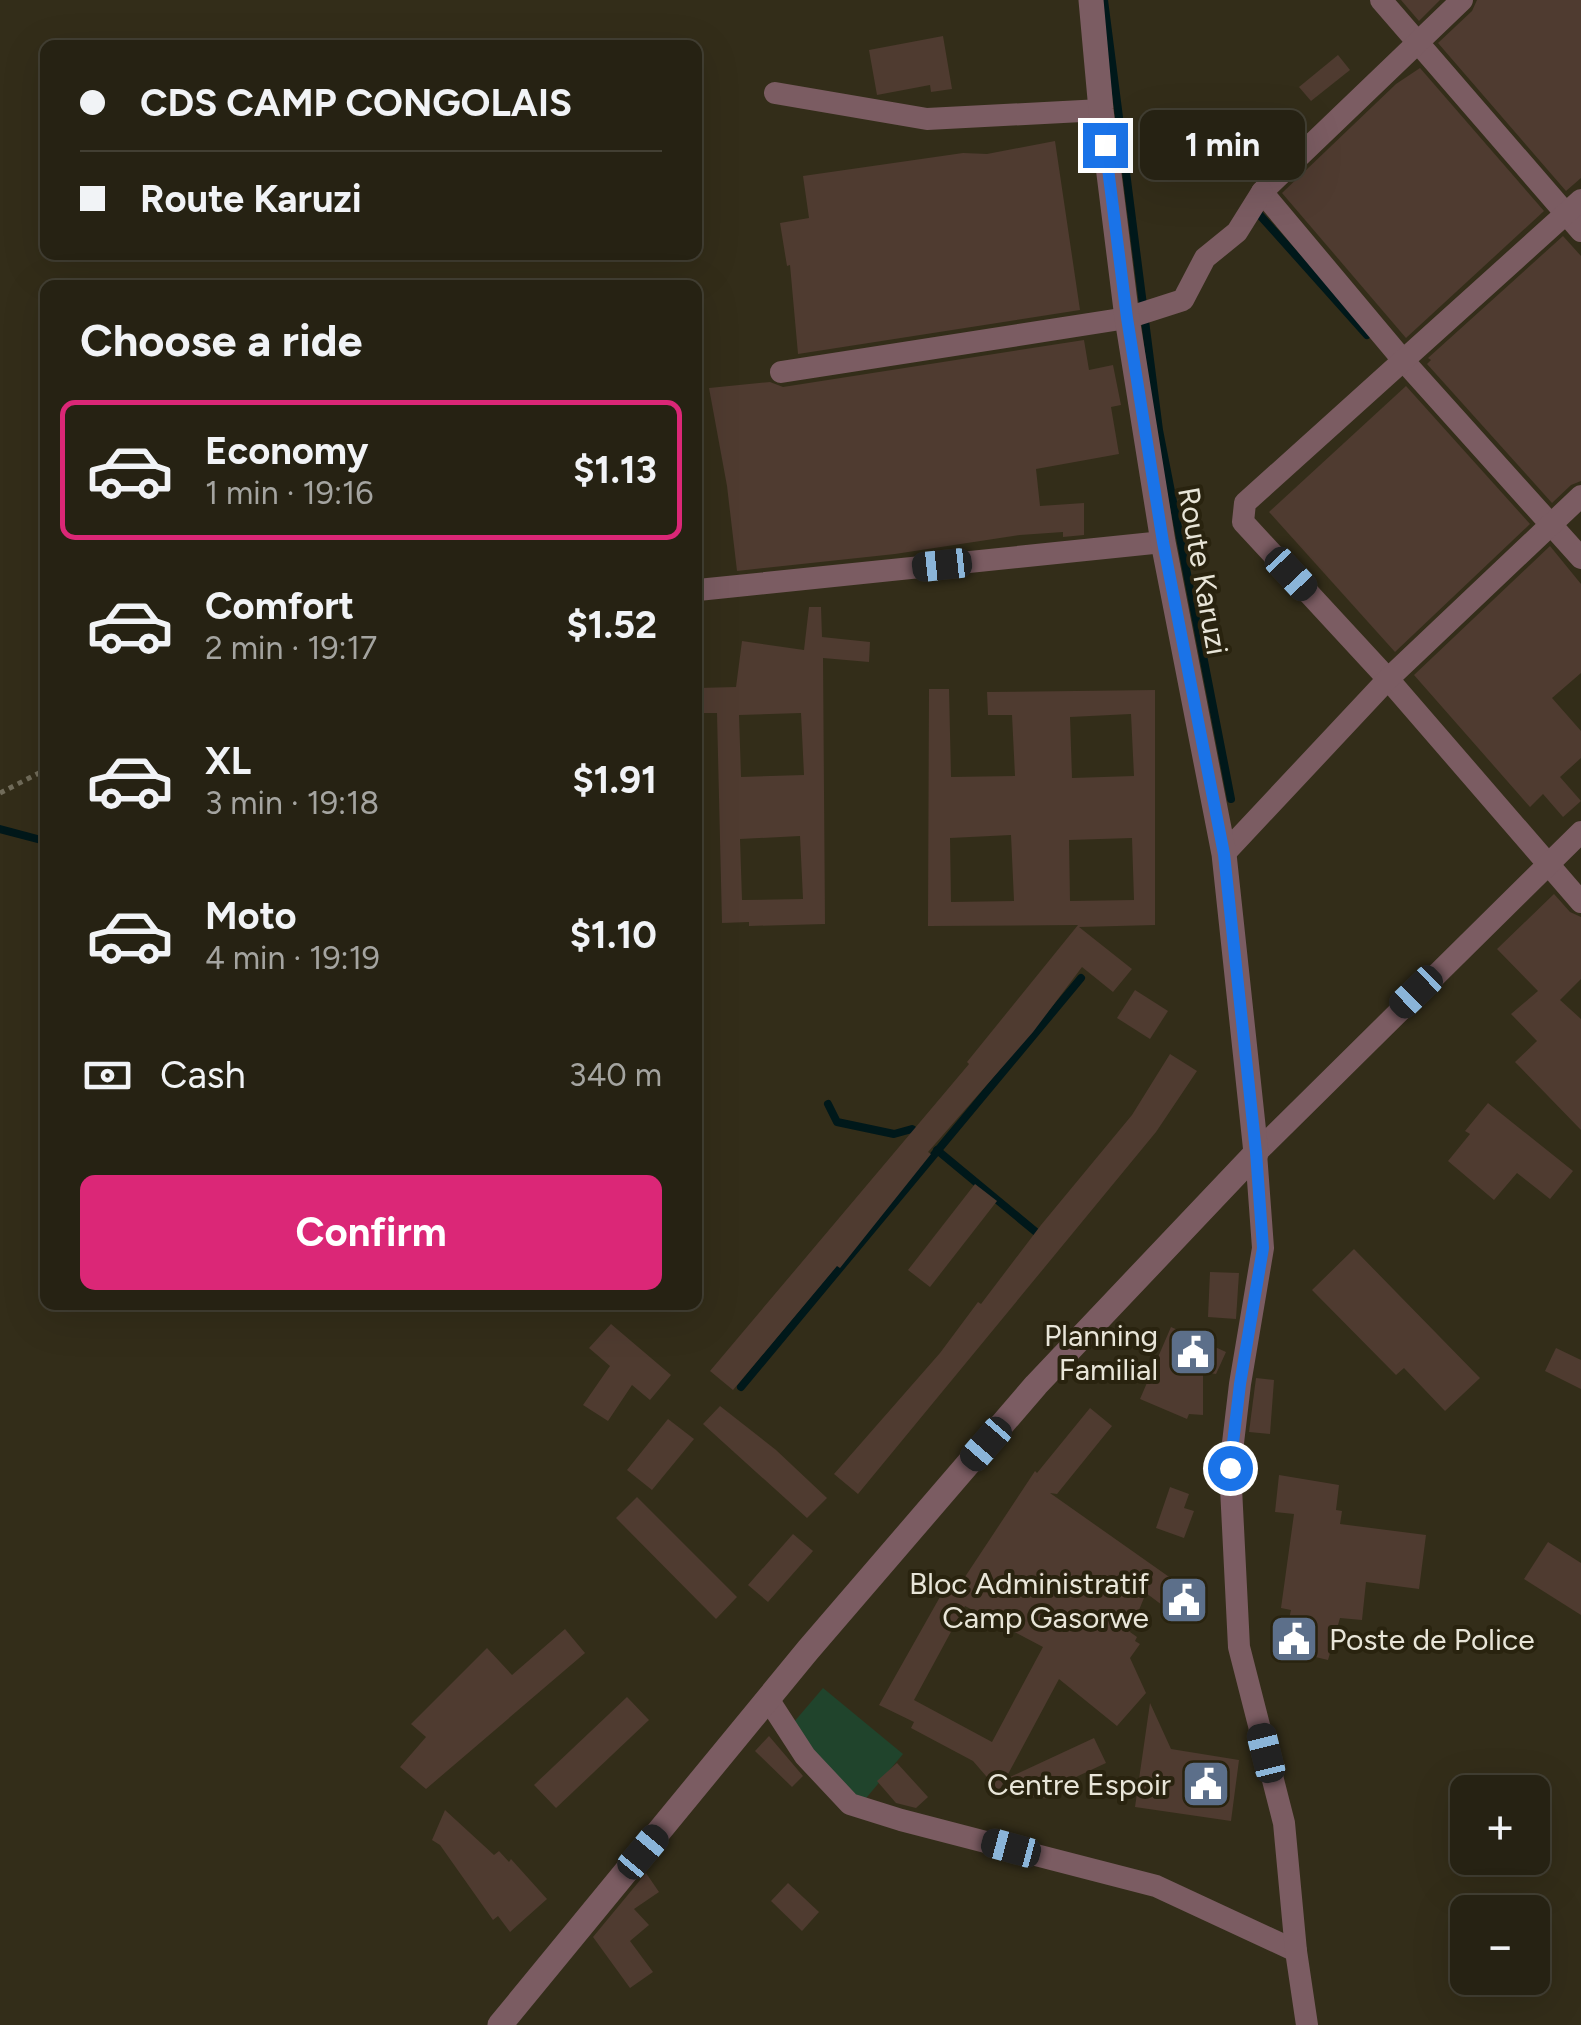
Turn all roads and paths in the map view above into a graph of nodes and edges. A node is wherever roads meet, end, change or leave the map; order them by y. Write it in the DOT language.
graph roads {
  1 [pos="1091,0"];
  2 [pos="1381,0"];
  3 [pos="1462,0"];
  4 [pos="1417,40"];
  5 [pos="776,93"];
  6 [pos="1101,110"];
  7 [pos="1262,192"];
  8 [pos="1576,215"];
  9 [pos="1127,318"];
  10 [pos="1402,359"];
  11 [pos="781,372"];
  12 [pos="1581,496"];
  13 [pos="1551,523"];
  14 [pos="1163,542"];
  15 [pos="1581,558"];
  16 [pos="702,590"];
  17 [pos="1388,679"];
  18 [pos="40,773"];
  19 [pos="0,794"];
  20 [pos="1581,832"];
  21 [pos="1224,854"];
  22 [pos="1546,864"];
  23 [pos="1581,902"];
  24 [pos="1256,1152"];
  25 [pos="768,1699"];
  26 [pos="1296,1950"];
  27 [pos="500,2025"];
  28 [pos="1307,2025"];
  1 -- 6 [label="street, Route Karuzi"];
  2 -- 4 [label="street"];
  3 -- 4 [label="street"];
  4 -- 7 [label="street"];
  4 -- 8 [label="street"];
  5 -- 6 [label="street"];
  6 -- 9 [label="street, Route Karuzi"];
  7 -- 9 [label="street"];
  7 -- 10 [label="street"];
  8 -- 10 [label="street"];
  9 -- 11 [label="street"];
  9 -- 14 [label="street, Route Karuzi"];
  10 -- 13 [label="street"];
  10 -- 17 [label="street"];
  12 -- 13 [label="street"];
  13 -- 15 [label="street"];
  13 -- 17 [label="street"];
  14 -- 16 [label="street"];
  14 -- 21 [label="street, Route Karuzi"];
  17 -- 21 [label="street"];
  17 -- 22 [label="street"];
  18 -- 19 [label="path"];
  20 -- 22 [label="street"];
  21 -- 24 [label="street, Route Karuzi"];
  22 -- 23 [label="street"];
  22 -- 24 [label="street"];
  24 -- 25 [label="street"];
  24 -- 26 [label="street"];
  25 -- 26 [label="street"];
  25 -- 27 [label="street"];
  26 -- 28 [label="street"];
}
